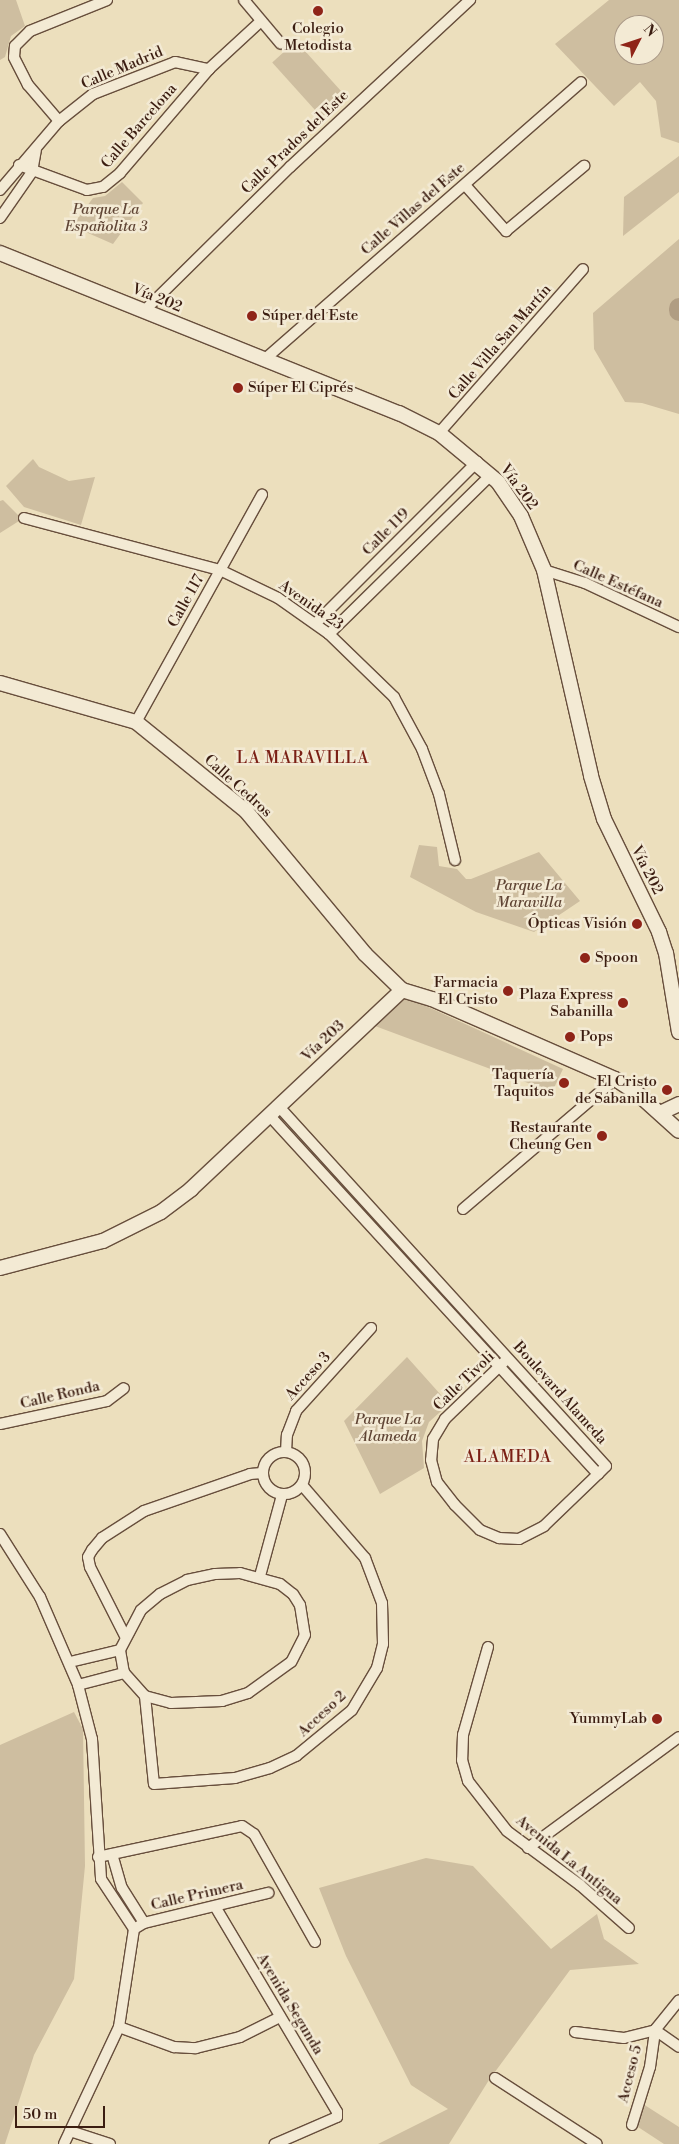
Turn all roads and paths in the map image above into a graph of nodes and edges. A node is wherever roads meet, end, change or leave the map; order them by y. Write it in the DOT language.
graph roads {
  1 [pos="107,0"];
  2 [pos="244,0"];
  3 [pos="470,0"];
  4 [pos="261,21"];
  5 [pos="281,44"];
  6 [pos="209,69"];
  7 [pos="581,82"];
  8 [pos="59,121"];
  9 [pos="36,150"];
  10 [pos="19,165"];
  11 [pos="584,166"];
  12 [pos="32,172"];
  13 [pos="465,184"];
  14 [pos="0,190"];
  15 [pos="0,218"];
  16 [pos="0,254"];
  17 [pos="583,269"];
  18 [pos="145,310"];
  19 [pos="265,359"];
  20 [pos="439,434"];
  21 [pos="477,462"];
  22 [pos="491,475"];
  23 [pos="262,495"];
  24 [pos="24,518"];
  25 [pos="220,570"];
  26 [pos="544,570"];
  27 [pos="316,623"];
  28 [pos="679,627"];
  29 [pos="329,634"];
  30 [pos="0,683"];
  31 [pos="136,722"];
  32 [pos="455,860"];
  33 [pos="402,990"];
  34 [pos="679,1032"];
  35 [pos="615,1079"];
  36 [pos="679,1104"];
  37 [pos="274,1111"];
  38 [pos="660,1113"];
  39 [pos="679,1132"];
  40 [pos="359,1194"];
  41 [pos="350,1202"];
  42 [pos="464,1209"];
  43 [pos="0,1268"];
  44 [pos="436,1278"];
  45 [pos="426,1286"];
  46 [pos="371,1328"];
  47 [pos="508,1358"];
  48 [pos="500,1366"];
  49 [pos="124,1388"];
  50 [pos="0,1424"];
  51 [pos="286,1452"];
  52 [pos="262,1473"];
  53 [pos="598,1474"];
  54 [pos="302,1485"];
  55 [pos="282,1495"];
  56 [pos="0,1534"];
  57 [pos="260,1576"];
  58 [pos="125,1636"];
  59 [pos="488,1646"];
  60 [pos="120,1650"];
  61 [pos="70,1662"];
  62 [pos="124,1673"];
  63 [pos="78,1685"];
  64 [pos="145,1696"];
  65 [pos="679,1737"];
  66 [pos="528,1848"];
  67 [pos="112,1854"];
  68 [pos="98,1857"];
  69 [pos="268,1893"];
  70 [pos="216,1908"];
  71 [pos="144,1923"];
  72 [pos="629,1928"];
  73 [pos="134,1929"];
  74 [pos="315,1942"];
  75 [pos="679,2000"];
  76 [pos="280,2018"];
  77 [pos="119,2027"];
  78 [pos="655,2030"];
  79 [pos="575,2032"];
  80 [pos="679,2047"];
  81 [pos="495,2078"];
  82 [pos="632,2125"];
  83 [pos="70,2131"];
  84 [pos="64,2144"];
  85 [pos="110,2144"];
  86 [pos="274,2144"];
  87 [pos="597,2144"];
  1 -- 8 [label="street"];
  2 -- 4 [label="street"];
  3 -- 18 [label="street, Calle Prados del Este"];
  4 -- 5 [label="street"];
  4 -- 6 [label="street, Calle Barcelona"];
  6 -- 8 [label="street, Calle Madrid"];
  6 -- 12 [label="street, Calle Barcelona"];
  7 -- 13 [label="street, Calle Villas del Este"];
  8 -- 9 [label="street, Calle Madrid"];
  9 -- 10 [label="street, Calle Madrid"];
  9 -- 12 [label="street, Calle Madrid"];
  10 -- 12 [label="street, Calle Barcelona"];
  10 -- 14 [label="street, Calle Madrid"];
  11 -- 13 [label="street"];
  12 -- 15 [label="street, Calle Madrid"];
  13 -- 19 [label="street, Calle Villas del Este"];
  16 -- 18 [label="main road, Vía 202"];
  17 -- 20 [label="street, Calle Villa San Martín"];
  18 -- 19 [label="main road, Vía 202"];
  19 -- 20 [label="main road, Vía 202"];
  20 -- 21 [label="main road, Vía 202"];
  21 -- 22 [label="main road, Vía 202"];
  21 -- 27 [label="street, Calle 119"];
  22 -- 26 [label="main road, Vía 202"];
  22 -- 29 [label="street"];
  23 -- 25 [label="street, Calle 117"];
  24 -- 25 [label="street, Avenida 23"];
  25 -- 27 [label="street, Avenida 23"];
  25 -- 31 [label="street, Calle 117"];
  26 -- 28 [label="street, Calle Estéfana"];
  26 -- 34 [label="main road, Vía 202"];
  27 -- 29 [label="street, Avenida 23"];
  29 -- 32 [label="street, Avenida 23"];
  30 -- 31 [label="main road, Calle Cedros"];
  31 -- 33 [label="main road, Calle Cedros"];
  33 -- 35 [label="main road"];
  33 -- 37 [label="main road, Vía 203"];
  35 -- 38 [label="main road"];
  35 -- 42 [label="street"];
  36 -- 38 [label="main road"];
  37 -- 40 [label="street, Boulevard Alameda"];
  37 -- 41 [label="street, Boulevard Alameda"];
  37 -- 43 [label="main road, Vía 203"];
  38 -- 39 [label="main road"];
  40 -- 41 [label="street"];
  40 -- 44 [label="street, Boulevard Alameda"];
  41 -- 45 [label="street, Boulevard Alameda"];
  44 -- 45 [label="street"];
  44 -- 47 [label="street, Boulevard Alameda"];
  45 -- 48 [label="street, Boulevard Alameda"];
  46 -- 51 [label="street, Acceso 3"];
  47 -- 48 [label="street, Calle Tivoli"];
  47 -- 53 [label="street, Boulevard Alameda"];
  48 -- 53 [label="street, Boulevard Alameda"];
  48 -- 53 [label="street, Calle Tivoli"];
  49 -- 50 [label="street, Calle Ronda"];
  51 -- 52 [label="street"];
  51 -- 54 [label="street"];
  52 -- 55 [label="street"];
  52 -- 58 [label="street"];
  54 -- 55 [label="street"];
  54 -- 64 [label="street, Acceso 2"];
  55 -- 57 [label="street"];
  56 -- 61 [label="street"];
  57 -- 58 [label="street"];
  57 -- 64 [label="street"];
  58 -- 60 [label="street"];
  59 -- 66 [label="street, Avenida La Antigua"];
  60 -- 61 [label="street"];
  60 -- 62 [label="street"];
  61 -- 63 [label="street"];
  62 -- 63 [label="street"];
  62 -- 64 [label="street"];
  63 -- 68 [label="street"];
  65 -- 66 [label="street"];
  66 -- 72 [label="street, Avenida La Antigua"];
  67 -- 68 [label="street"];
  67 -- 71 [label="street"];
  67 -- 74 [label="street"];
  68 -- 73 [label="street"];
  69 -- 70 [label="street, Calle Primera"];
  70 -- 71 [label="street, Calle Primera"];
  70 -- 76 [label="street, Avenida Segunda"];
  71 -- 73 [label="street, Calle Primera"];
  73 -- 77 [label="street"];
  75 -- 78 [label="street"];
  76 -- 77 [label="street"];
  76 -- 86 [label="street, Avenida Segunda"];
  77 -- 83 [label="street"];
  78 -- 79 [label="street"];
  78 -- 80 [label="street"];
  78 -- 82 [label="street, Acceso 5"];
  81 -- 87 [label="street"];
  83 -- 84 [label="street"];
  83 -- 85 [label="street"];
}
